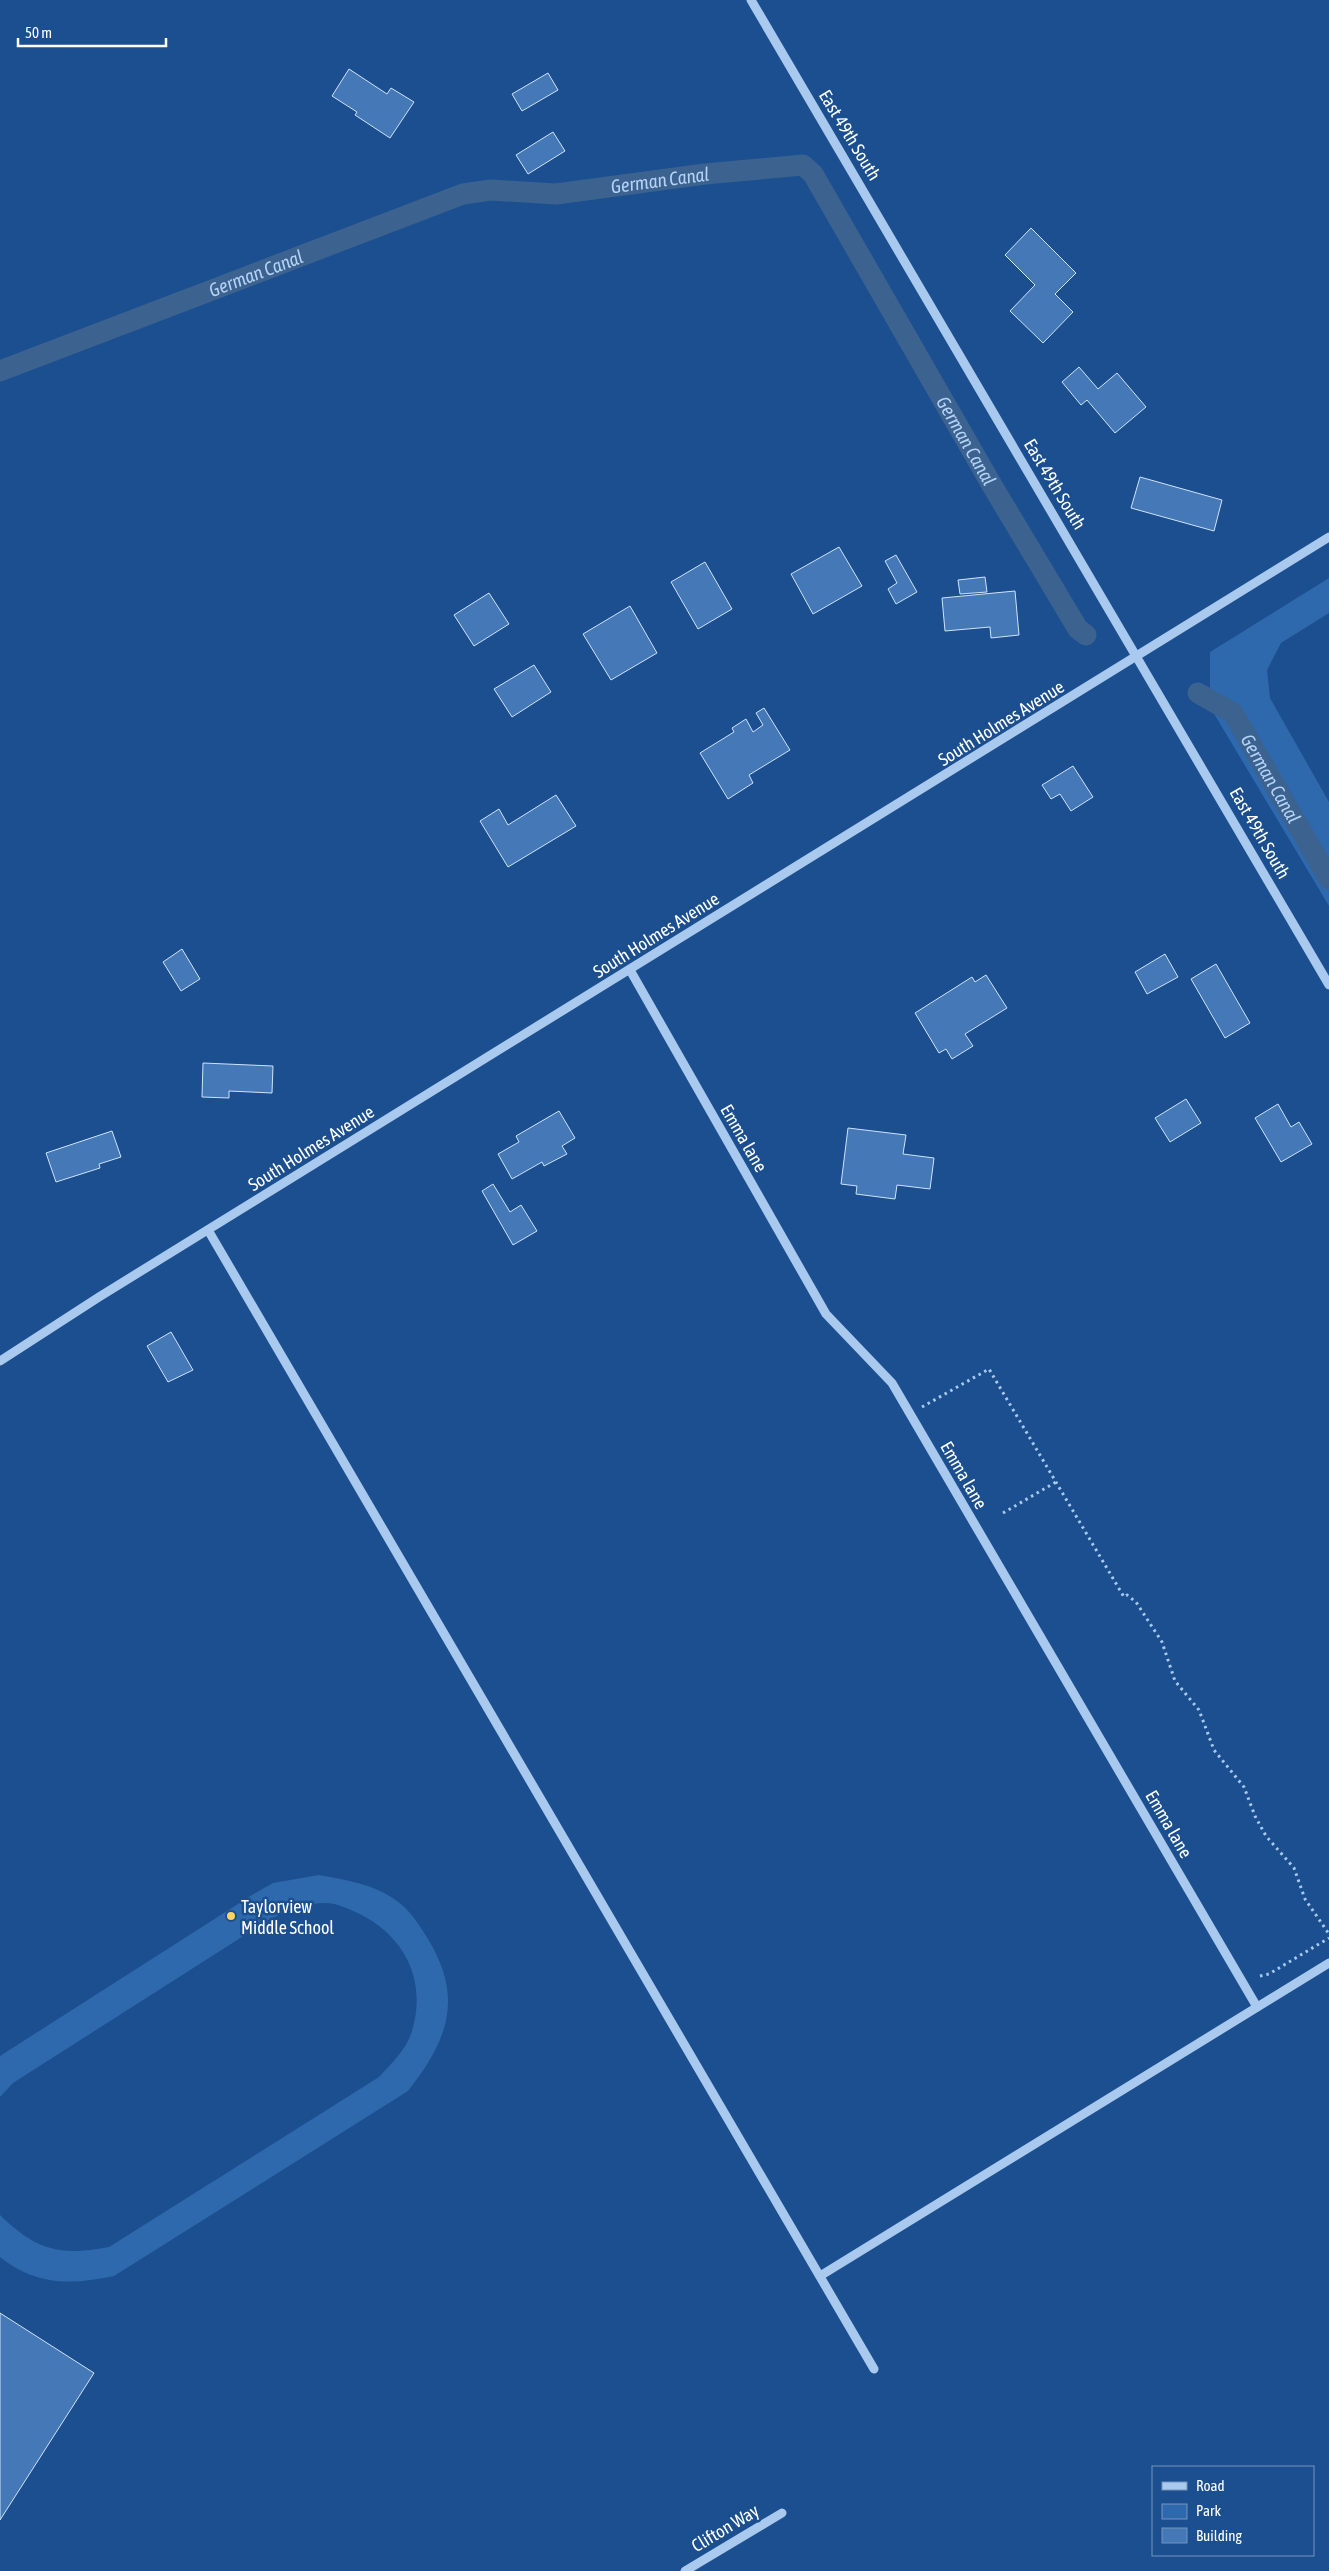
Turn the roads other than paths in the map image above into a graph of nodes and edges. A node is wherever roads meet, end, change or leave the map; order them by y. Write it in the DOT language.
graph roads {
  1 [pos="751,0"];
  2 [pos="1329,537"];
  3 [pos="1138,657"];
  4 [pos="630,970"];
  5 [pos="1329,985"];
  6 [pos="208,1230"];
  7 [pos="0,1361"];
  8 [pos="1329,1963"];
  9 [pos="1257,2007"];
  10 [pos="820,2276"];
  11 [pos="874,2368"];
  12 [pos="782,2513"];
  13 [pos="685,2571"];
  1 -- 3 [label="street, East 49th South"];
  2 -- 3 [label="street, South Holmes Avenue"];
  3 -- 4 [label="street, South Holmes Avenue"];
  3 -- 5 [label="street, East 49th South"];
  4 -- 6 [label="street, South Holmes Avenue"];
  4 -- 9 [label="street, Emma lane"];
  6 -- 7 [label="street, South Holmes Avenue"];
  6 -- 10 [label="street"];
  8 -- 9 [label="street"];
  9 -- 10 [label="street"];
  10 -- 11 [label="street"];
  12 -- 13 [label="street, Clifton Way"];
}
